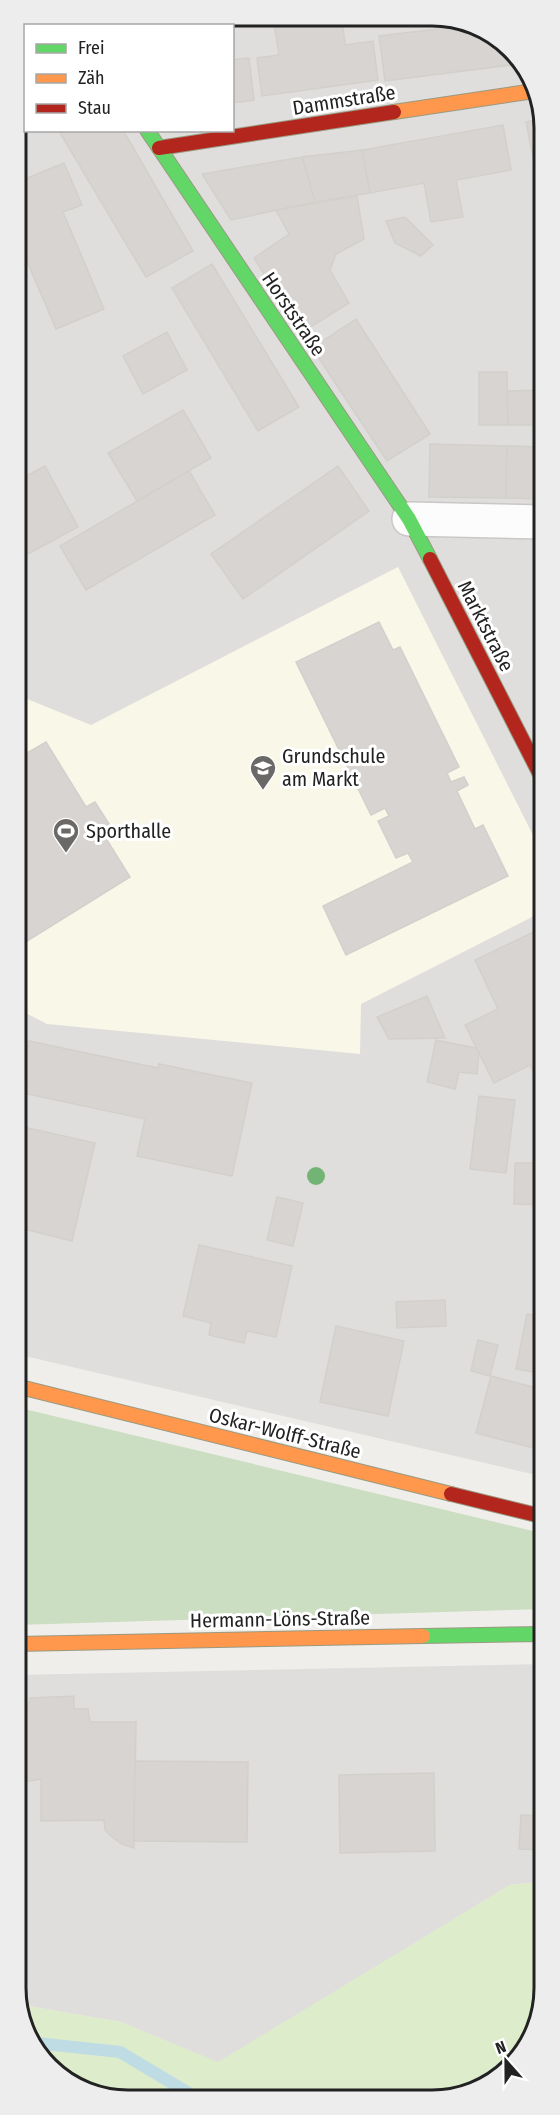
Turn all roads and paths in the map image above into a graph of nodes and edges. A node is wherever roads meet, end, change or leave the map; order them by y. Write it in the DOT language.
graph roads {
  1 [pos="528,92"];
  2 [pos="148,132"];
  3 [pos="159,148"];
  4 [pos="410,519"];
  5 [pos="534,522"];
  6 [pos="534,763"];
  7 [pos="26,1388"];
  8 [pos="534,1514"];
  9 [pos="534,1634"];
  10 [pos="26,1644"];
  1 -- 3 [label="street, Dammstraße"];
  2 -- 3 [label="street, Horststraße"];
  3 -- 4 [label="street, Horststraße"];
  4 -- 5 [label="street"];
  4 -- 6 [label="street, Marktstraße"];
  7 -- 8 [label="street, Oskar-Wolff-Straße"];
  9 -- 10 [label="street, Hermann-Löns-Straße"];
}
